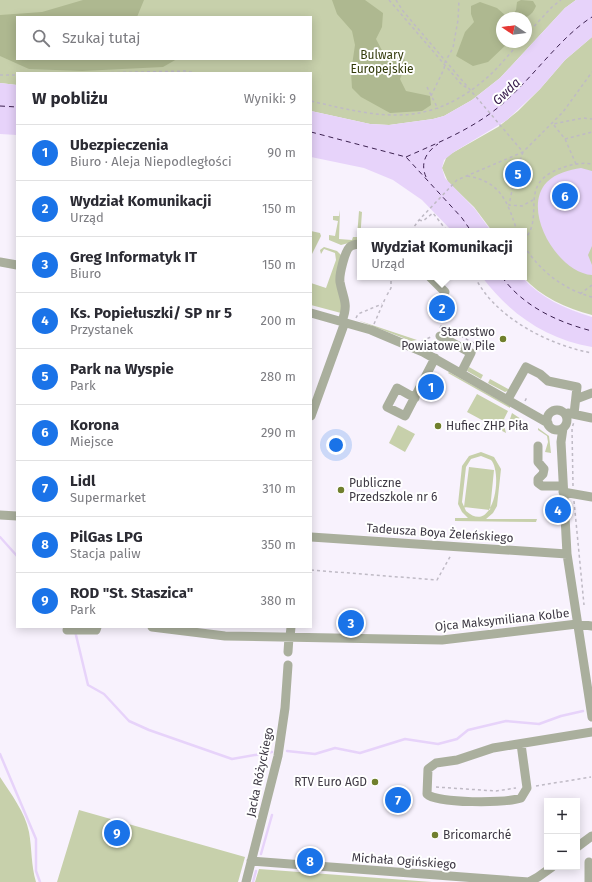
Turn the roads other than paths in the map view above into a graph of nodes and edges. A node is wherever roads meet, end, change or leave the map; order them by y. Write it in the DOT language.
graph roads {
  1 [pos="357,245"];
  2 [pos="0,262"];
  3 [pos="16,265"];
  4 [pos="433,280"];
  5 [pos="445,292"];
  6 [pos="312,313"];
  7 [pos="343,322"];
  8 [pos="438,336"];
  9 [pos="435,358"];
  10 [pos="461,373"];
  11 [pos="592,393"];
  12 [pos="415,398"];
  13 [pos="508,399"];
  14 [pos="576,399"];
  15 [pos="521,407"];
  16 [pos="550,412"];
  17 [pos="312,413"];
  18 [pos="577,418"];
  19 [pos="592,418"];
  20 [pos="559,423"];
  21 [pos="538,446"];
  22 [pos="563,489"];
  23 [pos="592,497"];
  24 [pos="0,515"];
  25 [pos="16,516"];
  26 [pos="312,537"];
  27 [pos="567,554"];
  28 [pos="578,624"];
  29 [pos="592,626"];
  30 [pos="97,628"];
  31 [pos="160,628"];
  32 [pos="291,628"];
  33 [pos="67,630"];
  34 [pos="289,637"];
  35 [pos="288,652"];
  36 [pos="288,665"];
  37 [pos="592,718"];
  38 [pos="592,732"];
  39 [pos="521,744"];
  40 [pos="592,836"];
  41 [pos="580,845"];
  42 [pos="251,861"];
  43 [pos="589,862"];
  44 [pos="548,870"];
  45 [pos="246,882"];
  46 [pos="529,882"];
  47 [pos="589,882"];
  1 -- 7 [label="street"];
  2 -- 3 [label="street"];
  4 -- 5 [label="street"];
  6 -- 7 [label="street"];
  7 -- 9 [label="street"];
  7 -- 17 [label="street"];
  8 -- 10 [label="street"];
  9 -- 10 [label="street"];
  9 -- 12 [label="street"];
  10 -- 13 [label="street"];
  11 -- 14 [label="street"];
  13 -- 14 [label="street"];
  13 -- 15 [label="street"];
  14 -- 18 [label="street"];
  15 -- 16 [label="street"];
  15 -- 20 [label="street"];
  16 -- 20 [label="street"];
  16 -- 20 [label="street"];
  18 -- 19 [label="street"];
  18 -- 20 [label="street"];
  20 -- 22 [label="street"];
  21 -- 22 [label="street"];
  22 -- 23 [label="street"];
  22 -- 27 [label="street"];
  24 -- 25 [label="street"];
  26 -- 27 [label="street, Tadeusza Boya Żeleńskiego"];
  27 -- 28 [label="street"];
  28 -- 29 [label="street, Ojca Maksymiliana Kolbe"];
  28 -- 34 [label="street, Ojca Maksymiliana Kolbe"];
  28 -- 37 [label="street"];
  30 -- 33 [label="street"];
  31 -- 34 [label="street, Ojca Maksymiliana Kolbe"];
  32 -- 34 [label="street"];
  34 -- 35 [label="street"];
  36 -- 42 [label="street, Jacka Różyckiego"];
  38 -- 39 [label="street"];
  39 -- 39 [label="street"];
  40 -- 41 [label="street"];
  42 -- 45 [label="street, Jacka Różyckiego"];
  42 -- 46 [label="street, Michała Ogińskiego"];
  43 -- 47 [label="street"];
  44 -- 46 [label="street, Michała Ogińskiego"];
}
